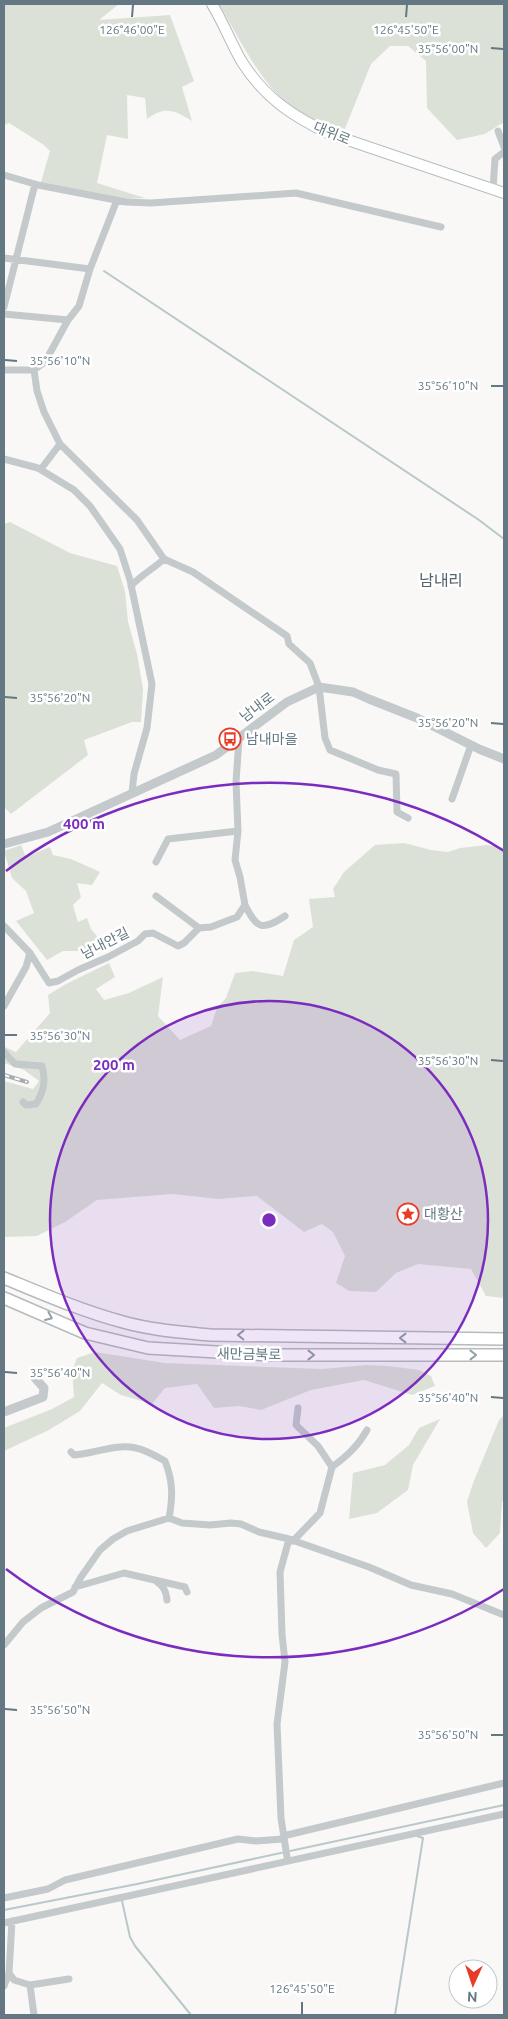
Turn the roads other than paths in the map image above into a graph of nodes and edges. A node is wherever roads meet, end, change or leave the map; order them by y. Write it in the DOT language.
graph roads {
  1 [pos="212,4"];
  2 [pos="498,132"];
  3 [pos="504,147"];
  4 [pos="504,152"];
  5 [pos="4,174"];
  6 [pos="35,184"];
  7 [pos="493,189"];
  8 [pos="504,193"];
  9 [pos="117,200"];
  10 [pos="441,227"];
  11 [pos="4,258"];
  12 [pos="16,261"];
  13 [pos="90,269"];
  14 [pos="4,307"];
  15 [pos="4,314"];
  16 [pos="68,320"];
  17 [pos="4,370"];
  18 [pos="34,370"];
  19 [pos="60,444"];
  20 [pos="4,459"];
  21 [pos="41,469"];
  22 [pos="164,559"];
  23 [pos="131,586"];
  24 [pos="319,687"];
  25 [pos="239,739"];
  26 [pos="471,745"];
  27 [pos="504,759"];
  28 [pos="132,792"];
  29 [pos="452,799"];
  30 [pos="408,818"];
  31 [pos="238,831"];
  32 [pos="4,844"];
  33 [pos="156,862"];
  34 [pos="156,896"];
  35 [pos="245,905"];
  36 [pos="285,916"];
  37 [pos="4,926"];
  38 [pos="199,928"];
  39 [pos="30,952"];
  40 [pos="4,1006"];
  41 [pos="4,1052"];
  42 [pos="23,1102"];
  43 [pos="4,1278"];
  44 [pos="4,1298"];
  45 [pos="504,1339"];
  46 [pos="504,1355"];
  47 [pos="35,1378"];
  48 [pos="298,1408"];
  49 [pos="4,1412"];
  50 [pos="367,1430"];
  51 [pos="71,1452"];
  52 [pos="332,1467"];
  53 [pos="169,1518"];
  54 [pos="291,1540"];
  55 [pos="152,1578"];
  56 [pos="76,1587"];
  57 [pos="187,1592"];
  58 [pos="167,1600"];
  59 [pos="504,1615"];
  60 [pos="4,1645"];
  61 [pos="504,1783"];
  62 [pos="504,1814"];
  63 [pos="284,1840"];
  64 [pos="287,1857"];
  65 [pos="4,1898"];
  66 [pos="12,1921"];
  67 [pos="4,1923"];
  68 [pos="9,1973"];
  69 [pos="69,1979"];
  70 [pos="30,1985"];
  71 [pos="4,1986"];
  72 [pos="34,2015"];
  1 -- 7 [label="main road, 대위로"];
  2 -- 3 [label="street"];
  4 -- 7 [label="street"];
  5 -- 6 [label="street"];
  6 -- 9 [label="street"];
  6 -- 12 [label="street"];
  7 -- 8 [label="main road, 대위로"];
  9 -- 10 [label="street"];
  9 -- 13 [label="street"];
  11 -- 12 [label="street"];
  12 -- 13 [label="street"];
  12 -- 14 [label="street"];
  13 -- 16 [label="street"];
  15 -- 16 [label="street"];
  16 -- 18 [label="street"];
  17 -- 18 [label="street"];
  18 -- 19 [label="street"];
  19 -- 21 [label="street"];
  19 -- 22 [label="street"];
  20 -- 21 [label="street"];
  21 -- 23 [label="street"];
  22 -- 23 [label="street"];
  22 -- 24 [label="street"];
  23 -- 28 [label="street"];
  24 -- 25 [label="street, 남내로"];
  24 -- 26 [label="street"];
  24 -- 30 [label="street"];
  25 -- 28 [label="street, 남내로"];
  25 -- 31 [label="street"];
  26 -- 27 [label="street"];
  26 -- 29 [label="street"];
  28 -- 32 [label="street, 남내로"];
  31 -- 33 [label="street"];
  31 -- 35 [label="street"];
  34 -- 38 [label="street"];
  35 -- 36 [label="street"];
  35 -- 38 [label="street, 남내안길"];
  37 -- 39 [label="street, 남내안길"];
  38 -- 39 [label="street, 남내안길"];
  39 -- 40 [label="street"];
  41 -- 42 [label="street"];
  45 -- 43 [label="highway, 새만금북로, one-way"];
  44 -- 46 [label="highway, 새만금북로, one-way"];
  47 -- 49 [label="street"];
  48 -- 52 [label="street"];
  50 -- 52 [label="street"];
  51 -- 53 [label="street"];
  52 -- 54 [label="street"];
  53 -- 54 [label="street"];
  53 -- 56 [label="street"];
  54 -- 59 [label="street"];
  54 -- 63 [label="street"];
  55 -- 56 [label="street"];
  55 -- 57 [label="street"];
  55 -- 58 [label="street"];
  56 -- 60 [label="street"];
  61 -- 63 [label="street"];
  62 -- 66 [label="street"];
  63 -- 64 [label="street"];
  63 -- 65 [label="street"];
  66 -- 67 [label="street"];
  66 -- 68 [label="street"];
  68 -- 70 [label="street"];
  68 -- 71 [label="street"];
  69 -- 70 [label="street"];
  70 -- 72 [label="street"];
}
